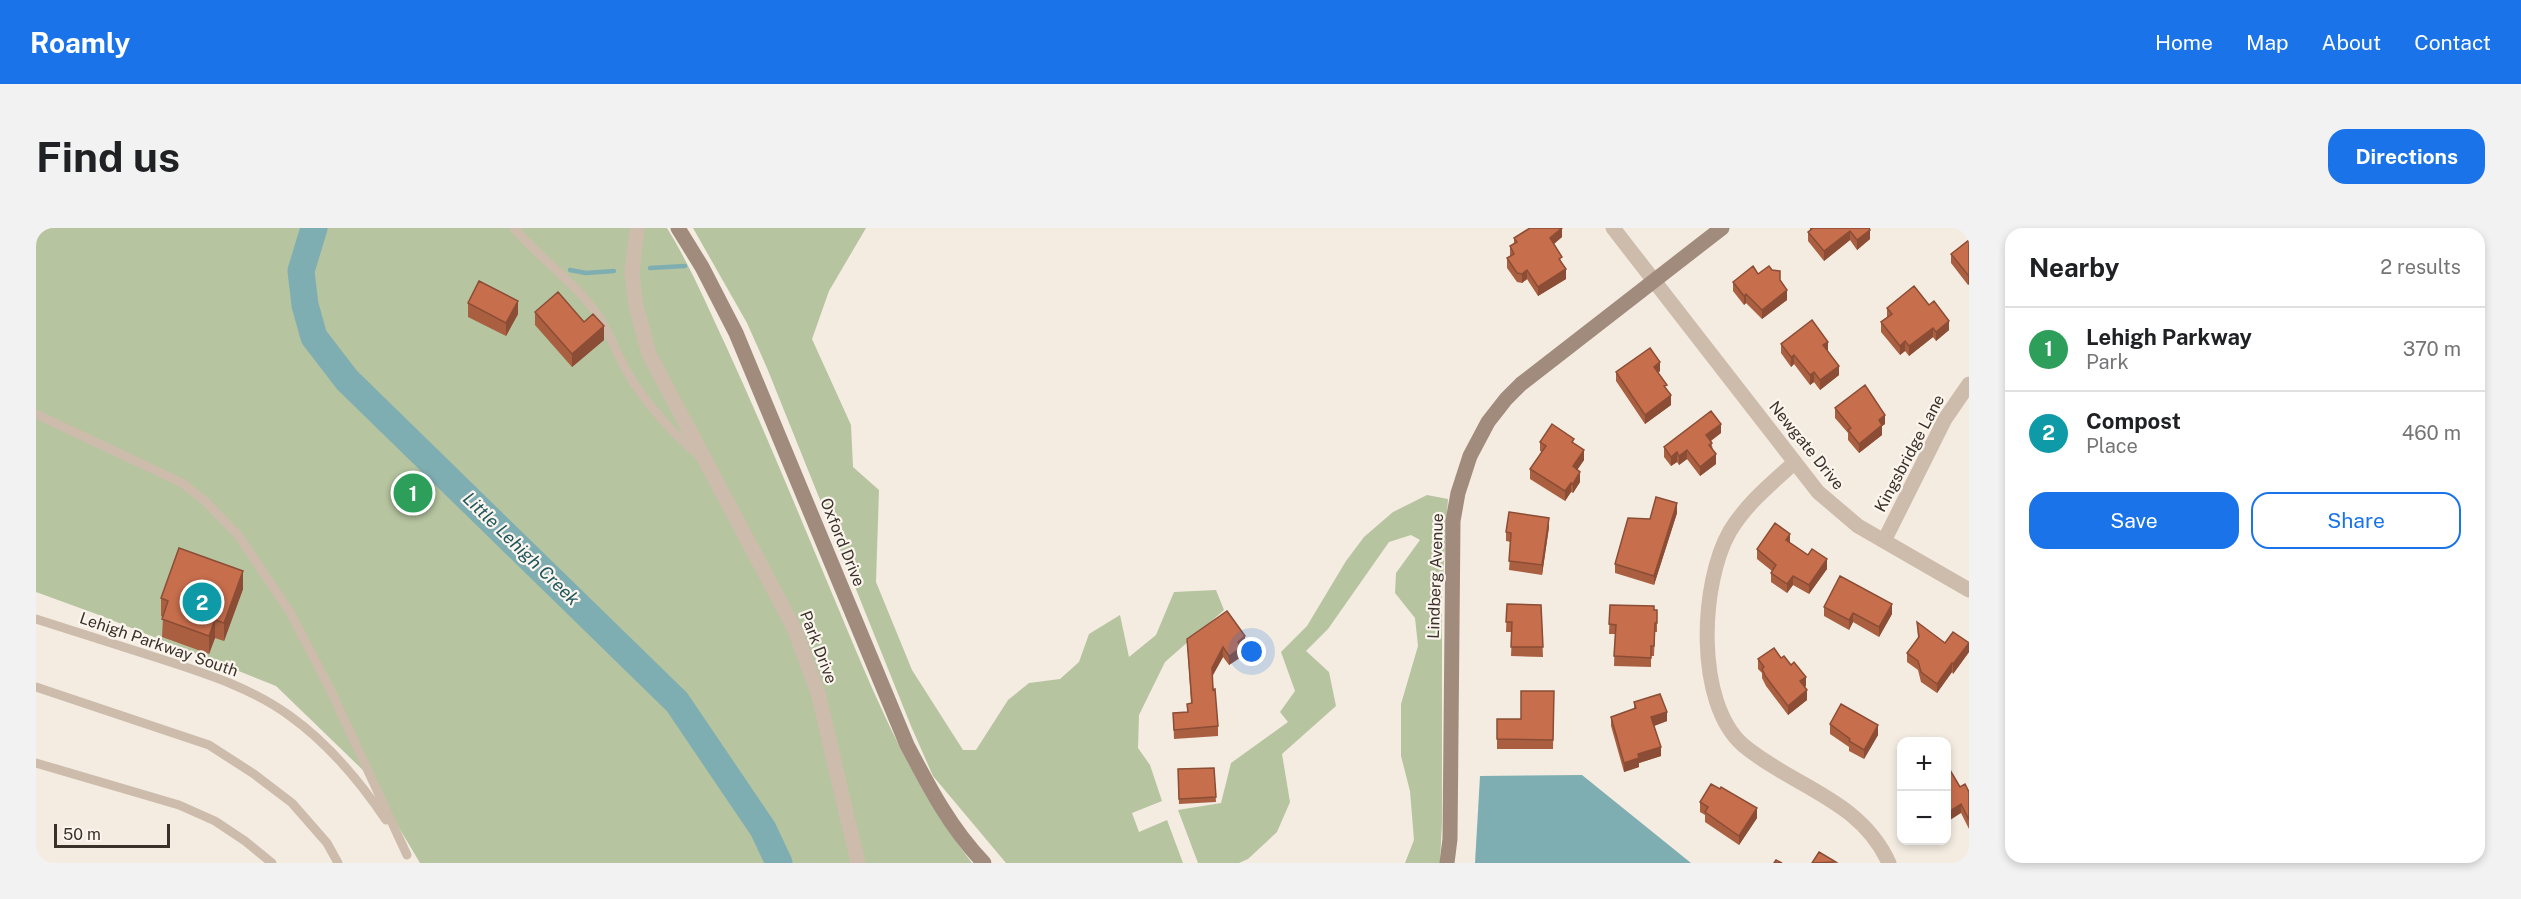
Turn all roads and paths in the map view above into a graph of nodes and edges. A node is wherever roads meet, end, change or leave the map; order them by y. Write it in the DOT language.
graph roads {
  1 [pos="514,228"];
  2 [pos="637,228"];
  3 [pos="678,228"];
  4 [pos="1613,228"];
  5 [pos="1722,228"];
  6 [pos="1656,280"];
  7 [pos="1969,384"];
  8 [pos="36,414"];
  9 [pos="704,460"];
  10 [pos="1796,462"];
  11 [pos="1884,541"];
  12 [pos="1969,590"];
  13 [pos="36,619"];
  14 [pos="36,687"];
  15 [pos="36,763"];
  16 [pos="409,859"];
  17 [pos="272,863"];
  18 [pos="338,863"];
  19 [pos="858,863"];
  20 [pos="984,863"];
  21 [pos="1447,863"];
  22 [pos="1888,863"];
  1 -- 9 [label="lane, Park Drive"];
  2 -- 9 [label="street, Park Drive"];
  3 -- 20 [label="street, Oxford Drive"];
  4 -- 6 [label="street, Newgate Drive"];
  5 -- 6 [label="street, Lindberg Avenue"];
  6 -- 10 [label="street, Newgate Drive"];
  6 -- 21 [label="street, Lindberg Avenue"];
  7 -- 11 [label="street, Kingsbridge Lane"];
  8 -- 16 [label="lane"];
  9 -- 19 [label="street, Park Drive"];
  10 -- 11 [label="street, Newgate Drive"];
  10 -- 22 [label="street"];
  11 -- 12 [label="street, Newgate Drive"];
  13 -- 16 [label="lane, Lehigh Parkway South"];
  14 -- 18 [label="lane"];
  15 -- 17 [label="lane"];
}
